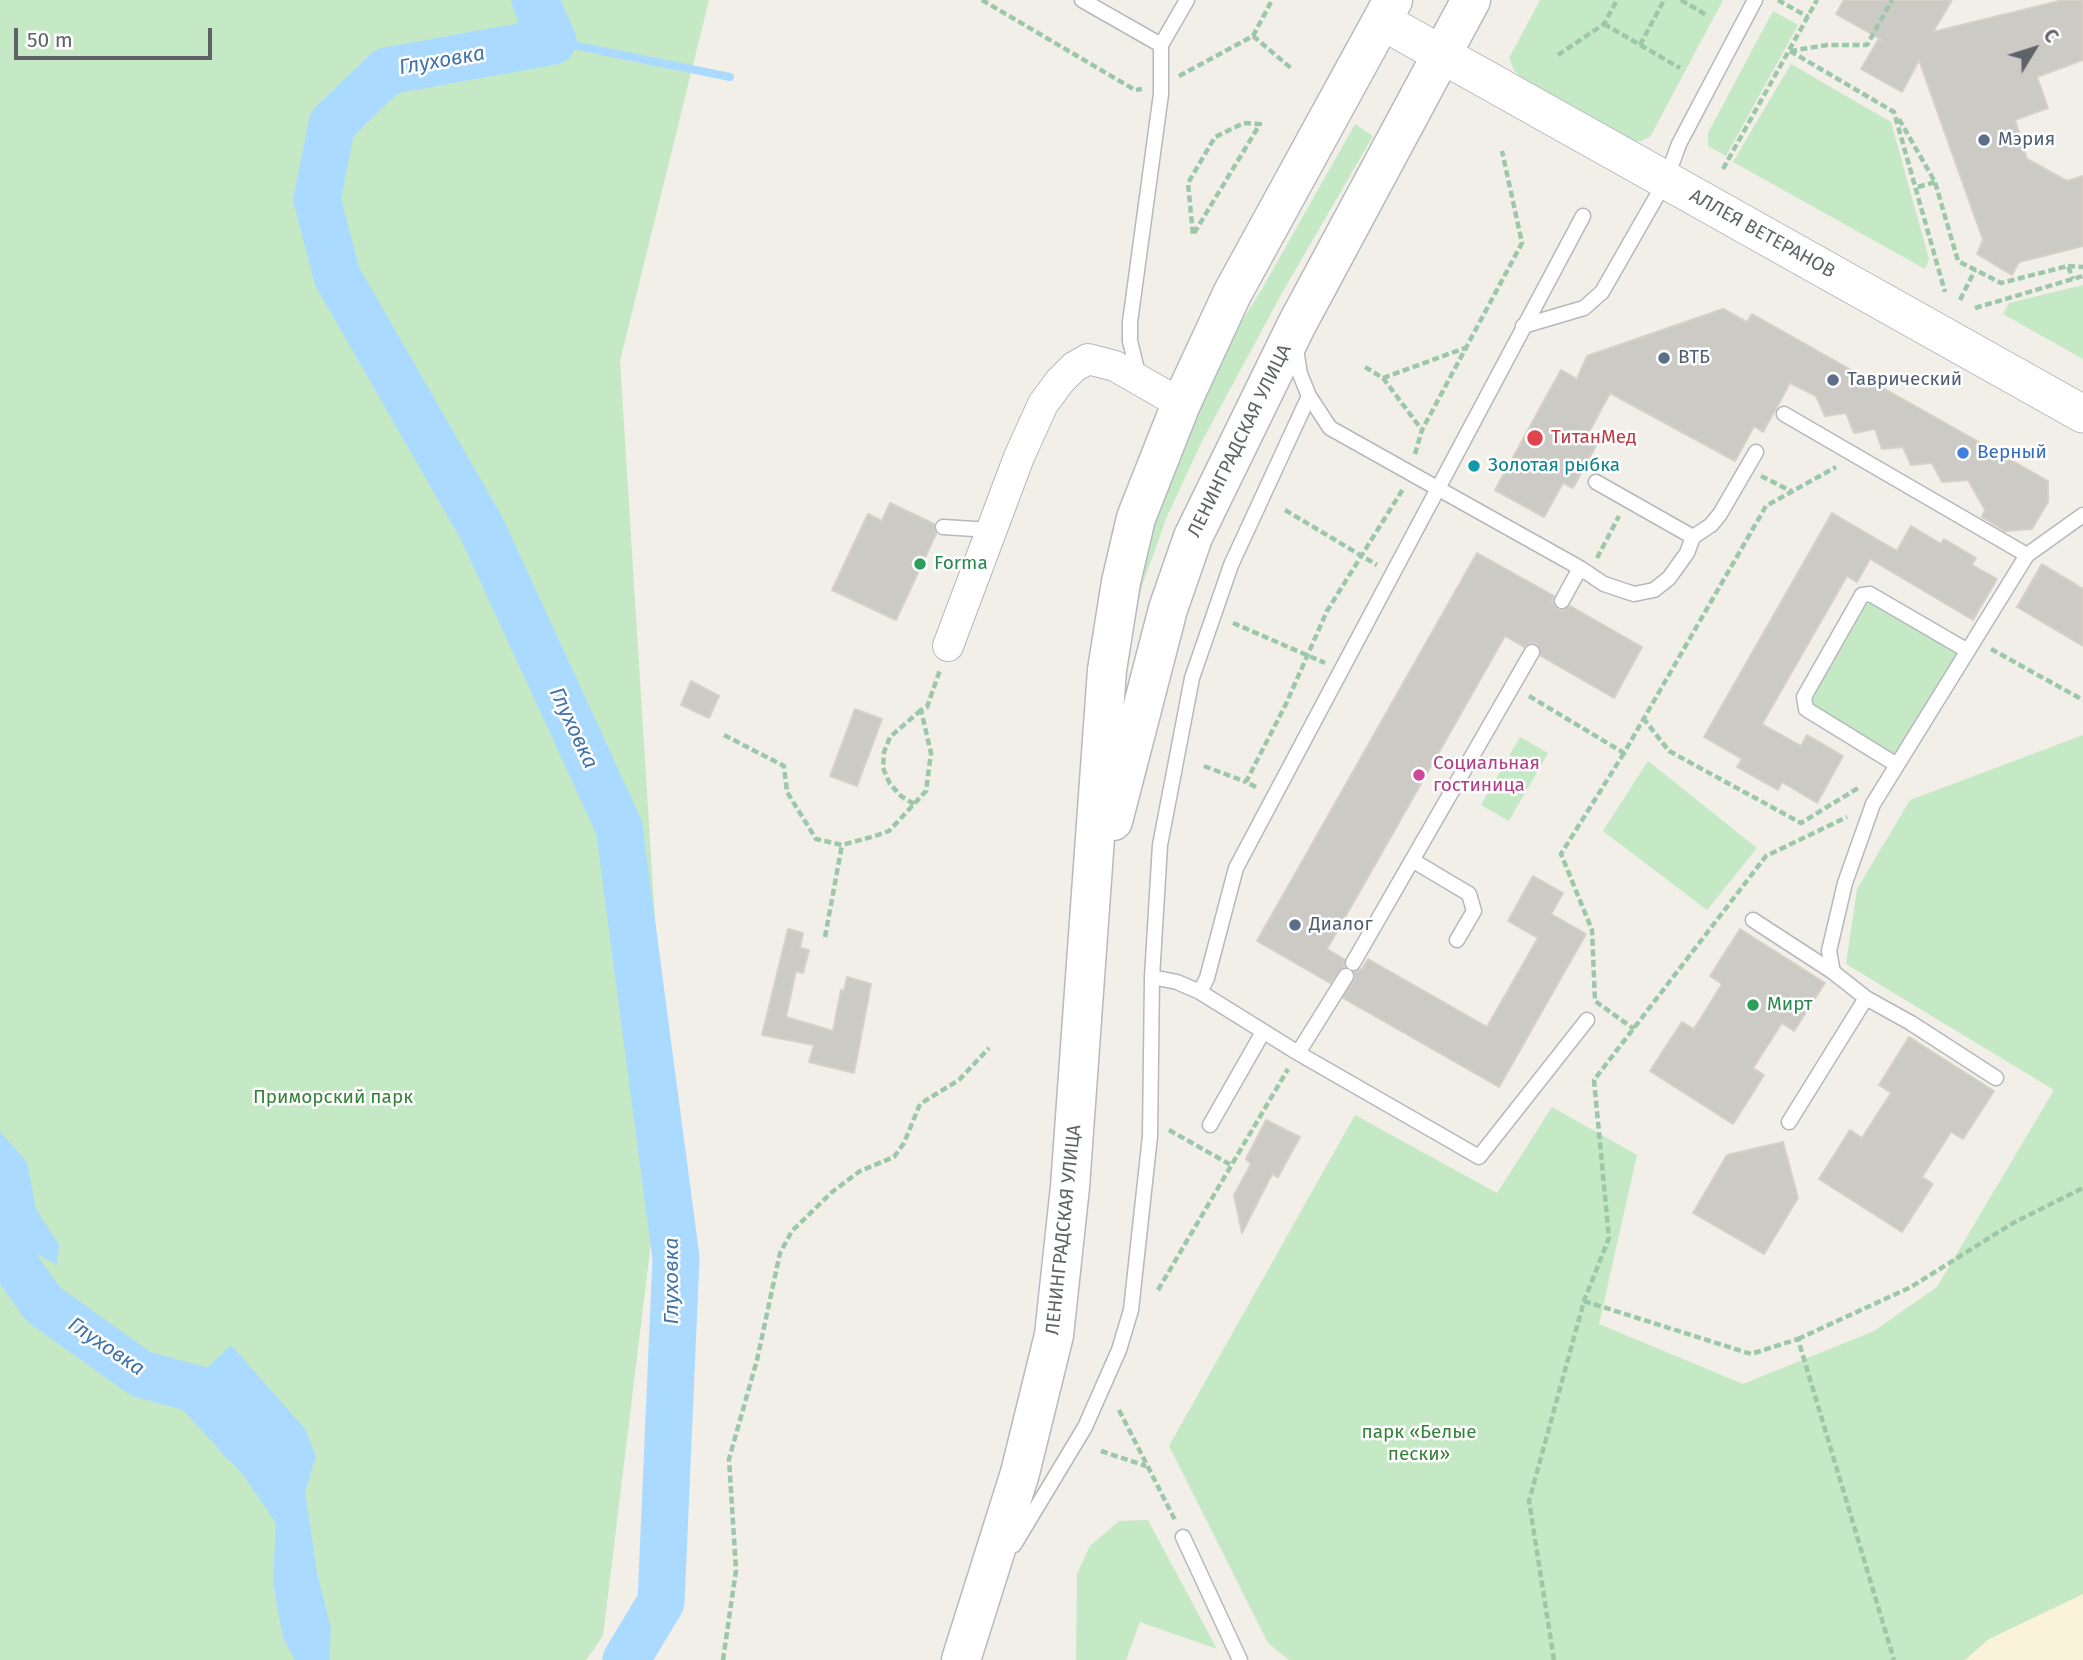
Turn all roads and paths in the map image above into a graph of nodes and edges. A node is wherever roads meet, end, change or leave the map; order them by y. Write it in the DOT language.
graph roads {
  1 [pos="982,0"];
  2 [pos="1082,0"];
  3 [pos="1187,0"];
  4 [pos="1272,0"];
  5 [pos="1471,0"];
  6 [pos="1617,0"];
  7 [pos="1664,0"];
  8 [pos="1681,0"];
  9 [pos="1755,0"];
  10 [pos="1778,0"];
  11 [pos="1817,0"];
  12 [pos="1892,0"];
  13 [pos="1387,10"];
  14 [pos="1708,16"];
  15 [pos="1808,17"];
  16 [pos="1604,24"];
  17 [pos="1253,36"];
  18 [pos="1161,45"];
  19 [pos="1640,45"];
  20 [pos="1790,51"];
  21 [pos="1442,54"];
  22 [pos="1558,55"];
  23 [pos="1680,68"];
  24 [pos="1292,69"];
  25 [pos="1161,86"];
  26 [pos="1135,90"];
  27 [pos="1894,112"];
  28 [pos="1502,151"];
  29 [pos="1723,169"];
  30 [pos="1666,180"];
  31 [pos="1935,182"];
  32 [pos="1918,187"];
  33 [pos="1583,215"];
  34 [pos="1193,235"];
  35 [pos="2068,266"];
  36 [pos="2083,267"];
  37 [pos="1975,270"];
  38 [pos="2083,276"];
  39 [pos="2073,279"];
  40 [pos="1945,292"];
  41 [pos="1960,300"];
  42 [pos="1975,308"];
  43 [pos="1296,326"];
  44 [pos="1523,326"];
  45 [pos="1466,347"];
  46 [pos="1365,368"];
  47 [pos="1383,378"];
  48 [pos="1139,380"];
  49 [pos="1309,396"];
  50 [pos="1181,404"];
  51 [pos="1784,414"];
  52 [pos="2083,414"];
  53 [pos="1422,430"];
  54 [pos="1418,446"];
  55 [pos="1756,452"];
  56 [pos="1840,465"];
  57 [pos="1758,475"];
  58 [pos="1596,482"];
  59 [pos="1436,489"];
  60 [pos="1792,492"];
  61 [pos="1401,494"];
  62 [pos="1285,510"];
  63 [pos="2083,515"];
  64 [pos="1619,517"];
  65 [pos="943,527"];
  66 [pos="991,530"];
  67 [pos="1693,537"];
  68 [pos="2027,555"];
  69 [pos="1362,556"];
  70 [pos="1368,560"];
  71 [pos="1587,567"];
  72 [pos="1562,601"];
  73 [pos="1233,623"];
  74 [pos="1972,645"];
  75 [pos="948,646"];
  76 [pos="1532,652"];
  77 [pos="1307,656"];
  78 [pos="1317,660"];
  79 [pos="1107,670"];
  80 [pos="1150,677"];
  81 [pos="1513,687"];
  82 [pos="2083,700"];
  83 [pos="921,710"];
  84 [pos="1643,718"];
  85 [pos="724,735"];
  86 [pos="1624,752"];
  87 [pos="1897,765"];
  88 [pos="1204,766"];
  89 [pos="1246,782"];
  90 [pos="1254,786"];
  91 [pos="914,804"];
  92 [pos="1872,804"];
  93 [pos="842,845"];
  94 [pos="1412,860"];
  95 [pos="1089,914"];
  96 [pos="1753,920"];
  97 [pos="825,937"];
  98 [pos="1457,940"];
  99 [pos="1833,972"];
  100 [pos="1152,977"];
  101 [pos="1200,992"];
  102 [pos="1866,999"];
  103 [pos="1587,1020"];
  104 [pos="1634,1029"];
  105 [pos="1263,1032"];
  106 [pos="989,1048"];
  107 [pos="1298,1053"];
  108 [pos="1996,1078"];
  109 [pos="1789,1122"];
  110 [pos="1210,1125"];
  111 [pos="1168,1129"];
  112 [pos="1232,1165"];
  113 [pos="2083,1188"];
  114 [pos="1158,1290"];
  115 [pos="1584,1301"];
  116 [pos="1798,1339"];
  117 [pos="1119,1410"];
  118 [pos="1101,1451"];
  119 [pos="1148,1466"];
  120 [pos="1183,1537"];
  121 [pos="981,1601"];
  122 [pos="723,1660"];
  123 [pos="961,1660"];
  124 [pos="1240,1660"];
  125 [pos="1554,1660"];
  126 [pos="1894,1660"];
  1 -- 26 [label="path"];
  2 -- 18 [label="lane"];
  3 -- 18 [label="lane"];
  4 -- 17 [label="path"];
  5 -- 21 [label="main road, ЛЕНИНГРАДСКАЯ УЛИЦА"];
  6 -- 16 [label="path"];
  7 -- 19 [label="path"];
  8 -- 14 [label="path"];
  9 -- 30 [label="lane"];
  10 -- 15 [label="path"];
  11 -- 15 [label="path"];
  12 -- 20 [label="path"];
  13 -- 21 [label="street, АЛЛЕЯ ВЕТЕРАНОВ"];
  13 -- 50 [label="main road, ЛЕНИНГРАДСКАЯ УЛИЦА"];
  15 -- 20 [label="path"];
  16 -- 19 [label="path"];
  16 -- 22 [label="path"];
  17 -- 24 [label="path"];
  17 -- 25 [label="path"];
  18 -- 25 [label="lane"];
  19 -- 23 [label="path"];
  20 -- 27 [label="path"];
  20 -- 29 [label="path"];
  21 -- 30 [label="street, АЛЛЕЯ ВЕТЕРАНОВ"];
  21 -- 43 [label="main road, ЛЕНИНГРАДСКАЯ УЛИЦА"];
  25 -- 48 [label="lane"];
  27 -- 31 [label="path"];
  27 -- 32 [label="path"];
  28 -- 45 [label="path"];
  30 -- 44 [label="lane"];
  30 -- 52 [label="street, АЛЛЕЯ ВЕТЕРАНОВ"];
  31 -- 32 [label="path"];
  31 -- 37 [label="path"];
  32 -- 40 [label="path"];
  33 -- 44 [label="lane"];
  34 -- 34 [label="path"];
  35 -- 36 [label="path"];
  35 -- 37 [label="path"];
  35 -- 39 [label="path"];
  37 -- 41 [label="path"];
  38 -- 39 [label="path"];
  39 -- 42 [label="path"];
  43 -- 49 [label="lane"];
  43 -- 80 [label="main road, ЛЕНИНГРАДСКАЯ УЛИЦА"];
  44 -- 59 [label="lane"];
  45 -- 47 [label="path"];
  45 -- 53 [label="path"];
  46 -- 47 [label="path"];
  47 -- 53 [label="path"];
  48 -- 50 [label="street"];
  48 -- 66 [label="street"];
  49 -- 59 [label="lane"];
  49 -- 100 [label="lane"];
  50 -- 79 [label="main road, ЛЕНИНГРАДСКАЯ УЛИЦА"];
  51 -- 68 [label="lane"];
  53 -- 54 [label="path"];
  55 -- 67 [label="lane"];
  56 -- 60 [label="path"];
  57 -- 60 [label="path"];
  58 -- 67 [label="lane"];
  59 -- 71 [label="lane"];
  59 -- 101 [label="lane"];
  60 -- 84 [label="path"];
  61 -- 69 [label="path"];
  62 -- 69 [label="path"];
  63 -- 68 [label="lane"];
  64 -- 71 [label="path"];
  65 -- 66 [label="lane"];
  66 -- 75 [label="street"];
  67 -- 71 [label="lane"];
  68 -- 74 [label="lane"];
  69 -- 70 [label="path"];
  69 -- 77 [label="path"];
  71 -- 72 [label="lane"];
  73 -- 77 [label="path"];
  74 -- 82 [label="path"];
  74 -- 87 [label="lane"];
  74 -- 87 [label="lane"];
  75 -- 83 [label="path"];
  76 -- 81 [label="lane"];
  77 -- 78 [label="path"];
  77 -- 89 [label="path"];
  79 -- 80 [label="main road"];
  79 -- 95 [label="main road, ЛЕНИНГРАДСКАЯ УЛИЦА"];
  80 -- 95 [label="main road, ЛЕНИНГРАДСКАЯ УЛИЦА"];
  81 -- 86 [label="path"];
  81 -- 94 [label="lane"];
  83 -- 91 [label="path"];
  83 -- 91 [label="path"];
  84 -- 86 [label="path"];
  84 -- 87 [label="path"];
  85 -- 93 [label="path"];
  86 -- 104 [label="path"];
  87 -- 92 [label="lane"];
  88 -- 89 [label="path"];
  89 -- 90 [label="path"];
  91 -- 93 [label="path"];
  92 -- 99 [label="lane"];
  92 -- 104 [label="path"];
  93 -- 97 [label="path"];
  94 -- 98 [label="lane"];
  94 -- 107 [label="lane"];
  95 -- 121 [label="main road, ЛЕНИНГРАДСКАЯ УЛИЦА"];
  96 -- 99 [label="lane"];
  99 -- 102 [label="lane"];
  100 -- 101 [label="lane"];
  100 -- 121 [label="lane"];
  101 -- 105 [label="lane"];
  102 -- 108 [label="lane"];
  102 -- 109 [label="lane"];
  103 -- 107 [label="lane"];
  104 -- 115 [label="path"];
  105 -- 107 [label="lane"];
  105 -- 110 [label="lane"];
  106 -- 122 [label="path"];
  107 -- 112 [label="path"];
  111 -- 112 [label="path"];
  112 -- 114 [label="path"];
  113 -- 116 [label="path"];
  115 -- 116 [label="path"];
  115 -- 125 [label="path"];
  116 -- 126 [label="path"];
  117 -- 119 [label="path"];
  118 -- 119 [label="path"];
  119 -- 120 [label="path"];
  120 -- 124 [label="lane"];
  121 -- 123 [label="main road, ЛЕНИНГРАДСКАЯ УЛИЦА"];
}
